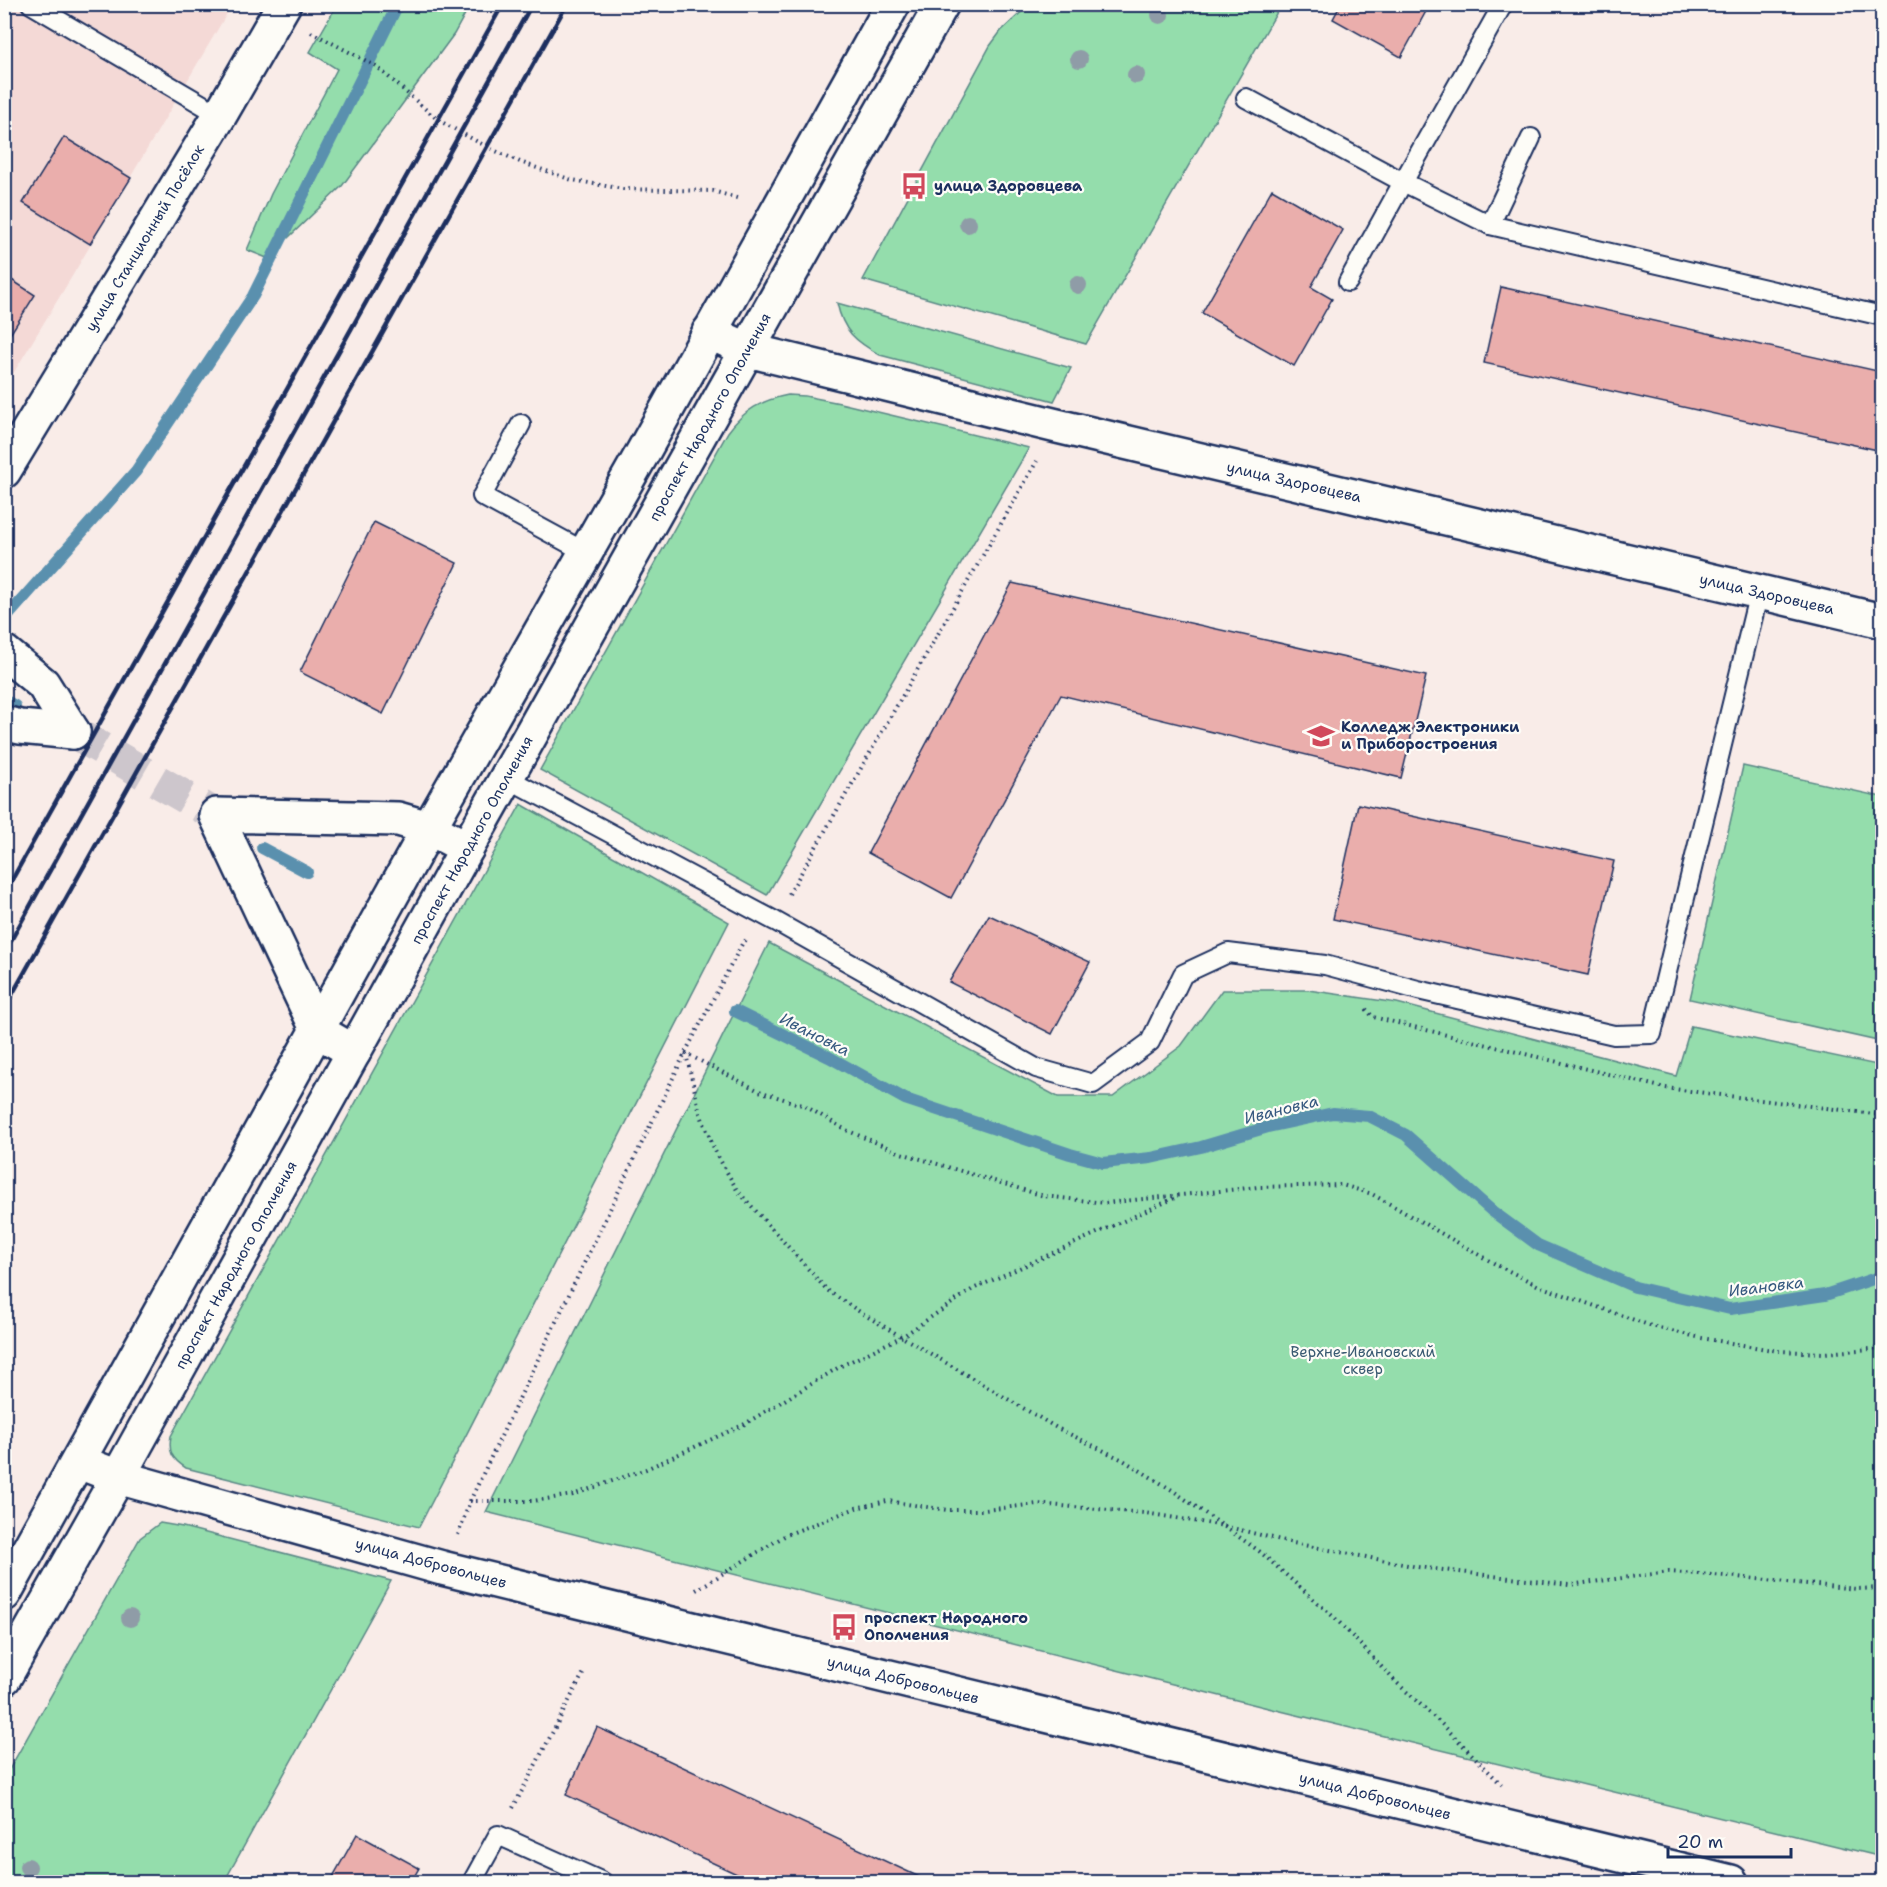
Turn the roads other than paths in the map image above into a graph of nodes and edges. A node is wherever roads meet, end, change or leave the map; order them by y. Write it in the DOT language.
graph roads {
  1 [pos="31,4"];
  2 [pos="284,4"];
  3 [pos="892,4"];
  4 [pos="942,4"];
  5 [pos="1503,4"];
  6 [pos="1246,98"];
  7 [pos="220,115"];
  8 [pos="1531,138"];
  9 [pos="1404,182"];
  10 [pos="1490,225"];
  11 [pos="1348,282"];
  12 [pos="1882,316"];
  13 [pos="709,332"];
  14 [pos="748,350"];
  15 [pos="521,424"];
  16 [pos="4,471"];
  17 [pos="585,552"];
  18 [pos="1759,592"];
  19 [pos="1882,621"];
  20 [pos="4,652"];
  21 [pos="4,723"];
  22 [pos="507,778"];
  23 [pos="429,828"];
  24 [pos="467,848"];
  25 [pos="318,1031"];
  26 [pos="354,1052"];
  27 [pos="79,1462"];
  28 [pos="118,1477"];
  29 [pos="4,1594"];
  30 [pos="4,1678"];
  31 [pos="1689,1878"];
  32 [pos="472,1882"];
  33 [pos="603,1882"];
  34 [pos="1731,1882"];
  1 -- 7 [label="lane"];
  2 -- 7 [label="street, улица Станционный Посёлок"];
  3 -- 13 [label="street"];
  4 -- 14 [label="street, проспект Народного Ополчения"];
  5 -- 9 [label="lane"];
  6 -- 9 [label="lane"];
  7 -- 16 [label="street, улица Станционный Посёлок"];
  8 -- 10 [label="lane"];
  9 -- 10 [label="lane"];
  9 -- 11 [label="lane"];
  10 -- 12 [label="lane"];
  13 -- 14 [label="street, улица Здоровцева"];
  13 -- 17 [label="street"];
  14 -- 18 [label="street, улица Здоровцева"];
  14 -- 22 [label="street, проспект Народного Ополчения"];
  15 -- 17 [label="lane"];
  17 -- 23 [label="street"];
  18 -- 19 [label="street, улица Здоровцева"];
  18 -- 22 [label="lane"];
  20 -- 21 [label="street"];
  22 -- 24 [label="street, проспект Народного Ополчения"];
  23 -- 24 [label="street"];
  23 -- 25 [label="street"];
  23 -- 25 [label="street"];
  24 -- 26 [label="street, проспект Народного Ополчения"];
  25 -- 26 [label="street"];
  25 -- 27 [label="street"];
  26 -- 28 [label="street, проспект Народного Ополчения"];
  27 -- 28 [label="street, улица Добровольцев"];
  27 -- 29 [label="street"];
  28 -- 30 [label="street, проспект Народного Ополчения"];
  28 -- 31 [label="street, улица Добровольцев"];
  31 -- 34 [label="street, улица Добровольцев"];
  32 -- 33 [label="lane"];
}
